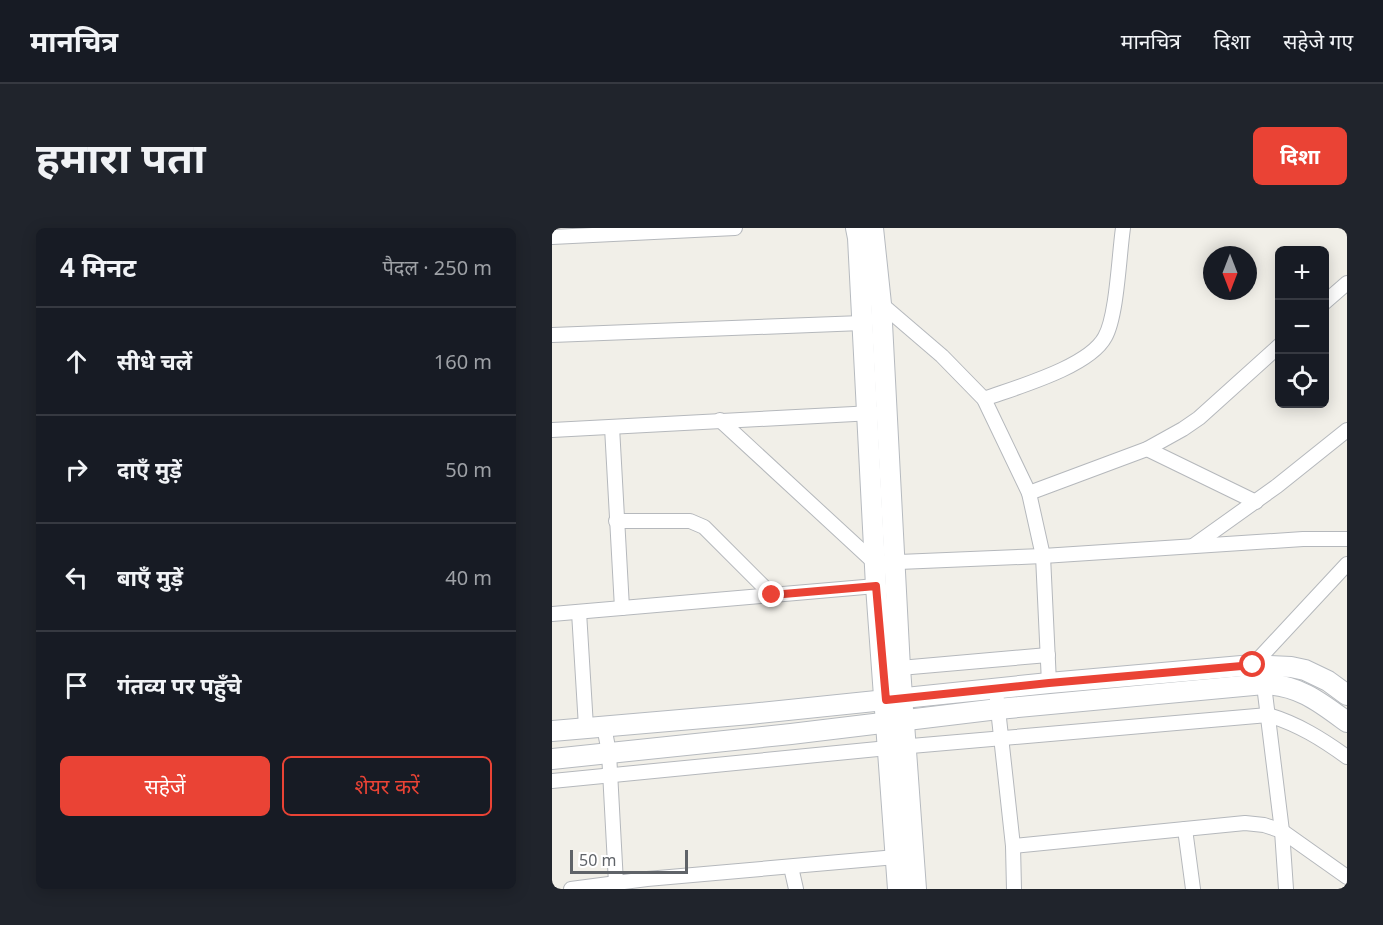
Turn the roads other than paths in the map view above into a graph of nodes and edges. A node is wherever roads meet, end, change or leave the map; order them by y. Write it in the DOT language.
graph roads {
  1 [pos="735,228"];
  2 [pos="855,228"];
  3 [pos="873,228"];
  4 [pos="1123,228"];
  5 [pos="552,237"];
  6 [pos="1347,283"];
  7 [pos="860,286"];
  8 [pos="1327,300"];
  9 [pos="881,304"];
  10 [pos="862,323"];
  11 [pos="552,335"];
  12 [pos="1275,350"];
  13 [pos="984,399"];
  14 [pos="877,413"];
  15 [pos="720,420"];
  16 [pos="612,427"];
  17 [pos="552,430"];
  18 [pos="1347,430"];
  19 [pos="1147,448"];
  20 [pos="1029,493"];
  21 [pos="1256,502"];
  22 [pos="616,520"];
  23 [pos="1347,539"];
  24 [pos="1192,546"];
  25 [pos="1042,556"];
  26 [pos="894,562"];
  27 [pos="875,563"];
  28 [pos="1347,564"];
  29 [pos="876,586"];
  30 [pos="772,595"];
  31 [pos="622,608"];
  32 [pos="579,612"];
  33 [pos="552,614"];
  34 [pos="1048,655"];
  35 [pos="900,668"];
  36 [pos="1260,672"];
  37 [pos="1049,683"];
  38 [pos="996,688"];
  39 [pos="1347,695"];
  40 [pos="894,699"];
  41 [pos="998,709"];
  42 [pos="1268,716"];
  43 [pos="895,722"];
  44 [pos="1347,722"];
  45 [pos="595,726"];
  46 [pos="552,730"];
  47 [pos="1000,738"];
  48 [pos="897,747"];
  49 [pos="609,753"];
  50 [pos="1347,757"];
  51 [pos="552,759"];
  52 [pos="609,775"];
  53 [pos="552,781"];
  54 [pos="1185,829"];
  55 [pos="1282,831"];
  56 [pos="1013,846"];
  57 [pos="896,857"];
  58 [pos="791,867"];
  59 [pos="1347,877"];
  60 [pos="616,883"];
  61 [pos="648,884"];
  62 [pos="586,888"];
  63 [pos="571,889"];
  64 [pos="796,889"];
  65 [pos="898,889"];
  66 [pos="916,889"];
  67 [pos="1014,889"];
  68 [pos="1193,889"];
  69 [pos="1286,889"];
  1 -- 5 [label="street"];
  2 -- 7 [label="street"];
  3 -- 9 [label="street"];
  4 -- 13 [label="street"];
  6 -- 8 [label="street"];
  7 -- 9 [label="street"];
  7 -- 10 [label="street"];
  9 -- 13 [label="street"];
  9 -- 14 [label="street"];
  10 -- 11 [label="street"];
  10 -- 14 [label="street"];
  12 -- 19 [label="street"];
  13 -- 20 [label="street"];
  14 -- 15 [label="street"];
  14 -- 26 [label="street"];
  14 -- 27 [label="street"];
  15 -- 16 [label="street"];
  15 -- 27 [label="street"];
  16 -- 17 [label="street"];
  16 -- 22 [label="street"];
  18 -- 21 [label="street"];
  19 -- 20 [label="street"];
  19 -- 21 [label="street"];
  20 -- 25 [label="street"];
  21 -- 24 [label="street"];
  22 -- 30 [label="street"];
  22 -- 31 [label="street"];
  23 -- 24 [label="street"];
  24 -- 25 [label="street"];
  25 -- 26 [label="street"];
  25 -- 34 [label="street"];
  26 -- 27 [label="street"];
  26 -- 35 [label="street"];
  27 -- 29 [label="street"];
  28 -- 36 [label="street"];
  29 -- 30 [label="street"];
  29 -- 40 [label="street"];
  30 -- 31 [label="street"];
  31 -- 32 [label="street"];
  32 -- 33 [label="street"];
  32 -- 45 [label="street"];
  34 -- 35 [label="street"];
  34 -- 37 [label="street"];
  35 -- 40 [label="street"];
  36 -- 37 [label="street"];
  36 -- 39 [label="street"];
  36 -- 41 [label="street"];
  36 -- 42 [label="street"];
  36 -- 44 [label="street"];
  37 -- 38 [label="street"];
  38 -- 40 [label="street"];
  38 -- 41 [label="street"];
  40 -- 43 [label="street"];
  40 -- 45 [label="street"];
  41 -- 43 [label="street"];
  41 -- 47 [label="street"];
  42 -- 47 [label="street"];
  42 -- 50 [label="street"];
  42 -- 55 [label="street"];
  43 -- 48 [label="street"];
  43 -- 49 [label="street"];
  45 -- 46 [label="street"];
  45 -- 49 [label="street"];
  47 -- 48 [label="street"];
  47 -- 56 [label="street"];
  48 -- 52 [label="street"];
  48 -- 57 [label="street"];
  48 -- 66 [label="street"];
  49 -- 51 [label="street"];
  49 -- 52 [label="street"];
  52 -- 53 [label="street"];
  52 -- 60 [label="street"];
  54 -- 55 [label="street"];
  54 -- 56 [label="street"];
  54 -- 68 [label="street"];
  55 -- 59 [label="street"];
  55 -- 69 [label="street"];
  56 -- 67 [label="street"];
  57 -- 58 [label="street"];
  57 -- 65 [label="street"];
  58 -- 61 [label="street"];
  58 -- 64 [label="street"];
  60 -- 61 [label="street"];
  60 -- 62 [label="street"];
  62 -- 63 [label="street"];
}
